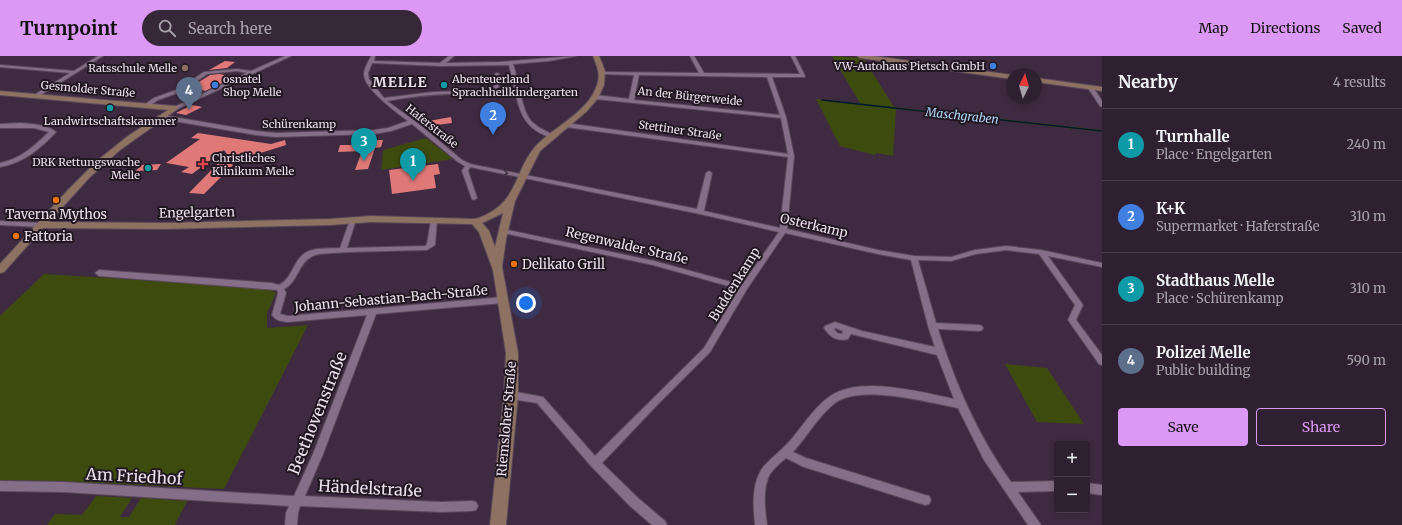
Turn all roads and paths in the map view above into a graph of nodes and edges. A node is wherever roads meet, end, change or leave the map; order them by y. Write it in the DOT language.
graph roads {
  1 [pos="101,56"];
  2 [pos="289,56"];
  3 [pos="452,56"];
  4 [pos="574,56"];
  5 [pos="596,56"];
  6 [pos="692,56"];
  7 [pos="793,56"];
  8 [pos="860,56"];
  9 [pos="555,58"];
  10 [pos="372,59"];
  11 [pos="510,64"];
  12 [pos="441,65"];
  13 [pos="0,66"];
  14 [pos="73,72"];
  15 [pos="252,72"];
  16 [pos="602,72"];
  17 [pos="496,74"];
  18 [pos="637,74"];
  19 [pos="702,74"];
  20 [pos="769,76"];
  21 [pos="1006,76"];
  22 [pos="1042,81"];
  23 [pos="1091,88"];
  24 [pos="1102,89"];
  25 [pos="495,91"];
  26 [pos="0,93"];
  27 [pos="517,93"];
  28 [pos="36,96"];
  29 [pos="595,97"];
  30 [pos="383,100"];
  31 [pos="631,100"];
  32 [pos="147,105"];
  33 [pos="1102,106"];
  34 [pos="175,108"];
  35 [pos="162,116"];
  36 [pos="783,116"];
  37 [pos="412,122"];
  38 [pos="566,125"];
  39 [pos="0,126"];
  40 [pos="552,136"];
  41 [pos="791,156"];
  42 [pos="0,164"];
  43 [pos="468,165"];
  44 [pos="709,173"];
  45 [pos="523,176"];
  46 [pos="474,198"];
  47 [pos="511,201"];
  48 [pos="700,212"];
  49 [pos="353,220"];
  50 [pos="434,220"];
  51 [pos="0,223"];
  52 [pos="476,223"];
  53 [pos="41,225"];
  54 [pos="503,230"];
  55 [pos="783,231"];
  56 [pos="343,250"];
  57 [pos="1041,252"];
  58 [pos="914,258"];
  59 [pos="1102,265"];
  60 [pos="0,270"];
  61 [pos="498,270"];
  62 [pos="99,273"];
  63 [pos="280,288"];
  64 [pos="744,288"];
  65 [pos="503,300"];
  66 [pos="372,312"];
  67 [pos="932,326"];
  68 [pos="979,328"];
  69 [pos="848,330"];
  70 [pos="941,352"];
  71 [pos="1102,362"];
  72 [pos="511,395"];
  73 [pos="962,405"];
  74 [pos="785,454"];
  75 [pos="595,463"];
  76 [pos="0,486"];
  77 [pos="1054,486"];
  78 [pos="1008,487"];
  79 [pos="1090,488"];
  80 [pos="1102,490"];
  81 [pos="267,500"];
  82 [pos="298,500"];
  83 [pos="926,500"];
  84 [pos="472,506"];
  85 [pos="291,525"];
  86 [pos="498,525"];
  87 [pos="661,525"];
  88 [pos="761,525"];
  89 [pos="1035,525"];
  1 -- 14 [label="street"];
  2 -- 15 [label="street"];
  3 -- 12 [label="street"];
  4 -- 9 [label="street"];
  5 -- 16 [label="street"];
  6 -- 19 [label="street"];
  7 -- 20 [label="street"];
  8 -- 21 [label="street"];
  9 -- 11 [label="street"];
  10 -- 12 [label="street"];
  10 -- 30 [label="street, Haferstraße"];
  11 -- 12 [label="street"];
  11 -- 27 [label="street"];
  13 -- 14 [label="street"];
  14 -- 28 [label="street"];
  15 -- 32 [label="street"];
  15 -- 34 [label="street"];
  16 -- 18 [label="street"];
  16 -- 29 [label="street"];
  17 -- 25 [label="street"];
  18 -- 19 [label="street"];
  18 -- 31 [label="street"];
  19 -- 20 [label="street"];
  20 -- 36 [label="street, Buddenkamp"];
  22 -- 23 [label="street"];
  23 -- 24 [label="street"];
  23 -- 33 [label="street"];
  25 -- 27 [label="street"];
  25 -- 30 [label="street"];
  26 -- 28 [label="street, Gesmolder Straße"];
  27 -- 40 [label="street"];
  28 -- 32 [label="street, Gesmolder Straße"];
  29 -- 31 [label="street, An der Bürgerweide"];
  29 -- 38 [label="street"];
  30 -- 37 [label="street, Haferstraße"];
  31 -- 36 [label="street, An der Bürgerweide"];
  32 -- 34 [label="street, Gesmolder Straße"];
  34 -- 35 [label="street"];
  35 -- 37 [label="street, Schürenkamp"];
  35 -- 53 [label="street"];
  36 -- 41 [label="street, Buddenkamp"];
  37 -- 43 [label="street, Haferstraße"];
  38 -- 40 [label="street"];
  38 -- 41 [label="street, Stettiner Straße"];
  39 -- 42 [label="street"];
  40 -- 45 [label="street"];
  41 -- 55 [label="street, Buddenkamp"];
  43 -- 45 [label="street, Haferstraße, one-way"];
  43 -- 46 [label="street"];
  44 -- 48 [label="street"];
  45 -- 47 [label="street"];
  45 -- 48 [label="street, Osterkamp"];
  47 -- 52 [label="street, Engelgarten"];
  47 -- 54 [label="street"];
  48 -- 55 [label="street, Osterkamp"];
  49 -- 50 [label="street, Engelgarten"];
  49 -- 53 [label="street, Engelgarten"];
  49 -- 56 [label="street"];
  50 -- 52 [label="street, Engelgarten"];
  50 -- 56 [label="street"];
  51 -- 53 [label="street"];
  52 -- 61 [label="street, Riemsloher Straße"];
  53 -- 60 [label="street"];
  54 -- 61 [label="street"];
  54 -- 64 [label="street, Regenwalder Straße"];
  55 -- 58 [label="street, Osterkamp"];
  55 -- 64 [label="street, Buddenkamp"];
  56 -- 63 [label="street"];
  57 -- 58 [label="street, Osterkamp"];
  57 -- 59 [label="street, Osterkamp"];
  57 -- 71 [label="street"];
  58 -- 67 [label="street"];
  61 -- 65 [label="street, Riemsloher Straße"];
  62 -- 63 [label="street, Johann-Sebastian-Bach-Straße"];
  63 -- 66 [label="street, Johann-Sebastian-Bach-Straße"];
  64 -- 75 [label="street, Buddenkamp"];
  65 -- 66 [label="street, Johann-Sebastian-Bach-Straße"];
  65 -- 72 [label="street, Riemsloher Straße"];
  66 -- 82 [label="street, Beethovenstraße"];
  67 -- 68 [label="street"];
  67 -- 70 [label="street"];
  69 -- 70 [label="street"];
  70 -- 73 [label="street"];
  72 -- 75 [label="street"];
  72 -- 86 [label="street, Riemsloher Straße"];
  73 -- 74 [label="street"];
  73 -- 78 [label="street"];
  74 -- 83 [label="street"];
  74 -- 88 [label="street"];
  75 -- 87 [label="street"];
  76 -- 81 [label="street, Am Friedhof"];
  77 -- 78 [label="street"];
  78 -- 89 [label="street"];
  79 -- 80 [label="street"];
  81 -- 82 [label="street, Händelstraße"];
  82 -- 84 [label="street, Händelstraße"];
  82 -- 85 [label="street, Beethovenstraße"];
}
